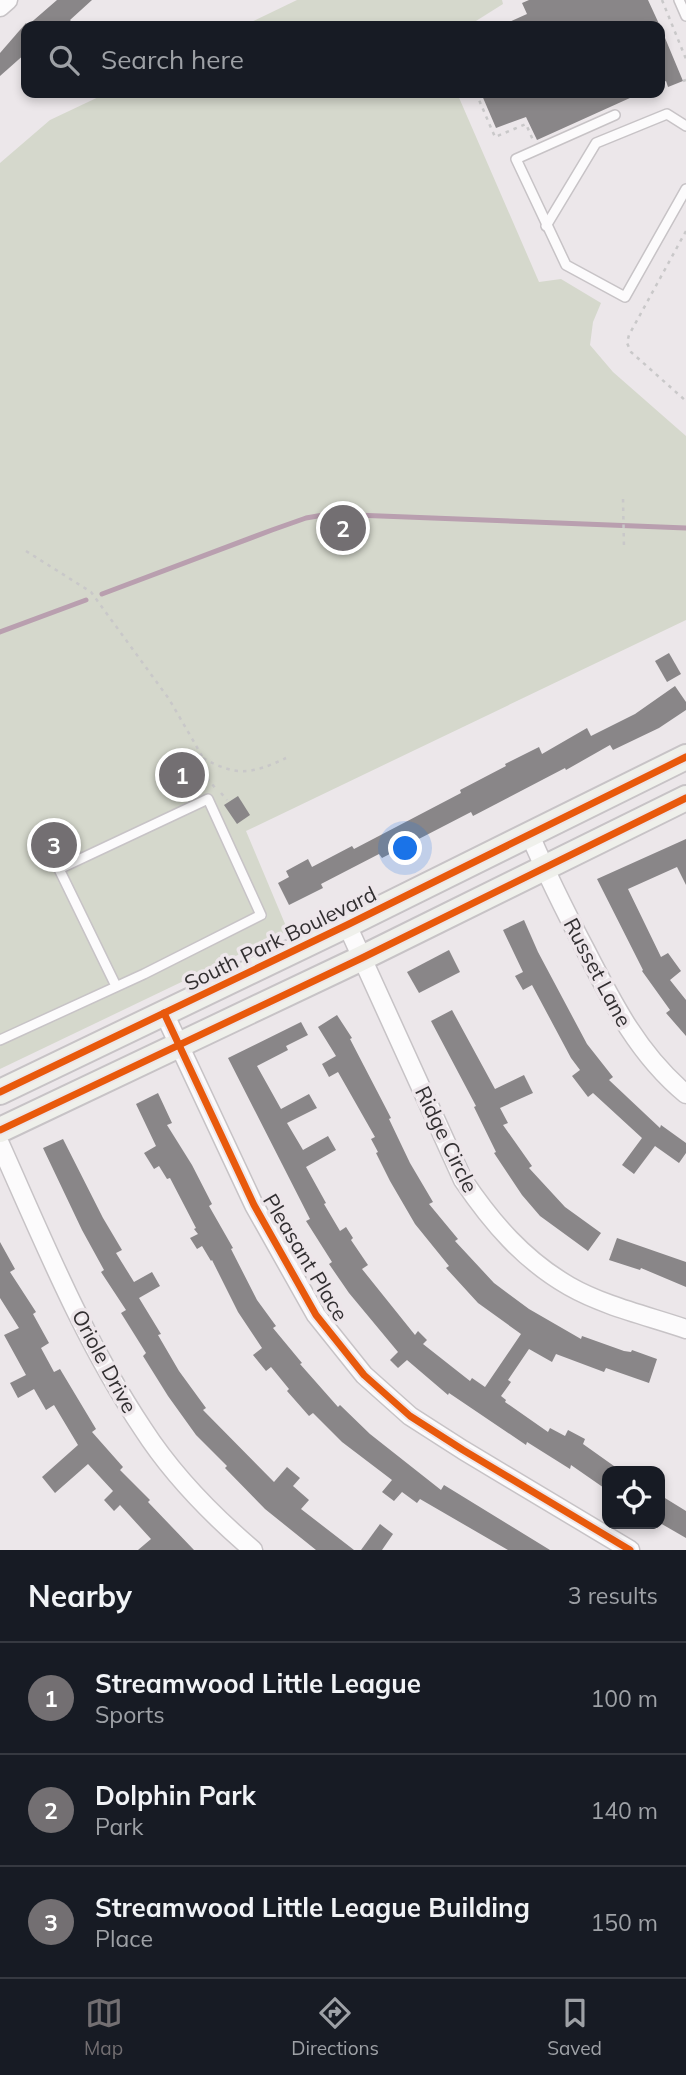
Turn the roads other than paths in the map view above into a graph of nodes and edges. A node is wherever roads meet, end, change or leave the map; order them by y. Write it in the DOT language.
graph roads {
  1 [pos="8,0"];
  2 [pos="679,0"];
  3 [pos="0,7"];
  4 [pos="686,16"];
  5 [pos="615,115"];
  6 [pos="686,126"];
  7 [pos="686,189"];
  8 [pos="546,226"];
  9 [pos="686,757"];
  10 [pos="686,798"];
  11 [pos="530,835"];
  12 [pos="544,868"];
  13 [pos="347,925"];
  14 [pos="362,958"];
  15 [pos="116,986"];
  16 [pos="164,1013"];
  17 [pos="0,1040"];
  18 [pos="179,1045"];
  19 [pos="0,1092"];
  20 [pos="686,1094"];
  21 [pos="0,1130"];
  22 [pos="0,1144"];
  23 [pos="686,1329"];
  24 [pos="253,1550"];
  25 [pos="630,1550"];
  1 -- 3 [label="street"];
  2 -- 4 [label="lane"];
  5 -- 8 [label="lane"];
  6 -- 8 [label="lane"];
  7 -- 8 [label="lane"];
  9 -- 11 [label="street, South Park Boulevard"];
  10 -- 12 [label="street"];
  11 -- 12 [label="street, Russet Lane"];
  11 -- 13 [label="street, South Park Boulevard"];
  12 -- 14 [label="street"];
  12 -- 20 [label="street, Russet Lane"];
  13 -- 14 [label="street, Ridge Circle"];
  13 -- 16 [label="street, South Park Boulevard"];
  14 -- 18 [label="street"];
  14 -- 23 [label="street, Ridge Circle"];
  15 -- 15 [label="lane"];
  15 -- 17 [label="lane"];
  16 -- 18 [label="street, Pleasant Place"];
  16 -- 19 [label="street, South Park Boulevard"];
  18 -- 21 [label="street"];
  18 -- 25 [label="street, Pleasant Place"];
  22 -- 24 [label="street, Oriole Drive"];
}
